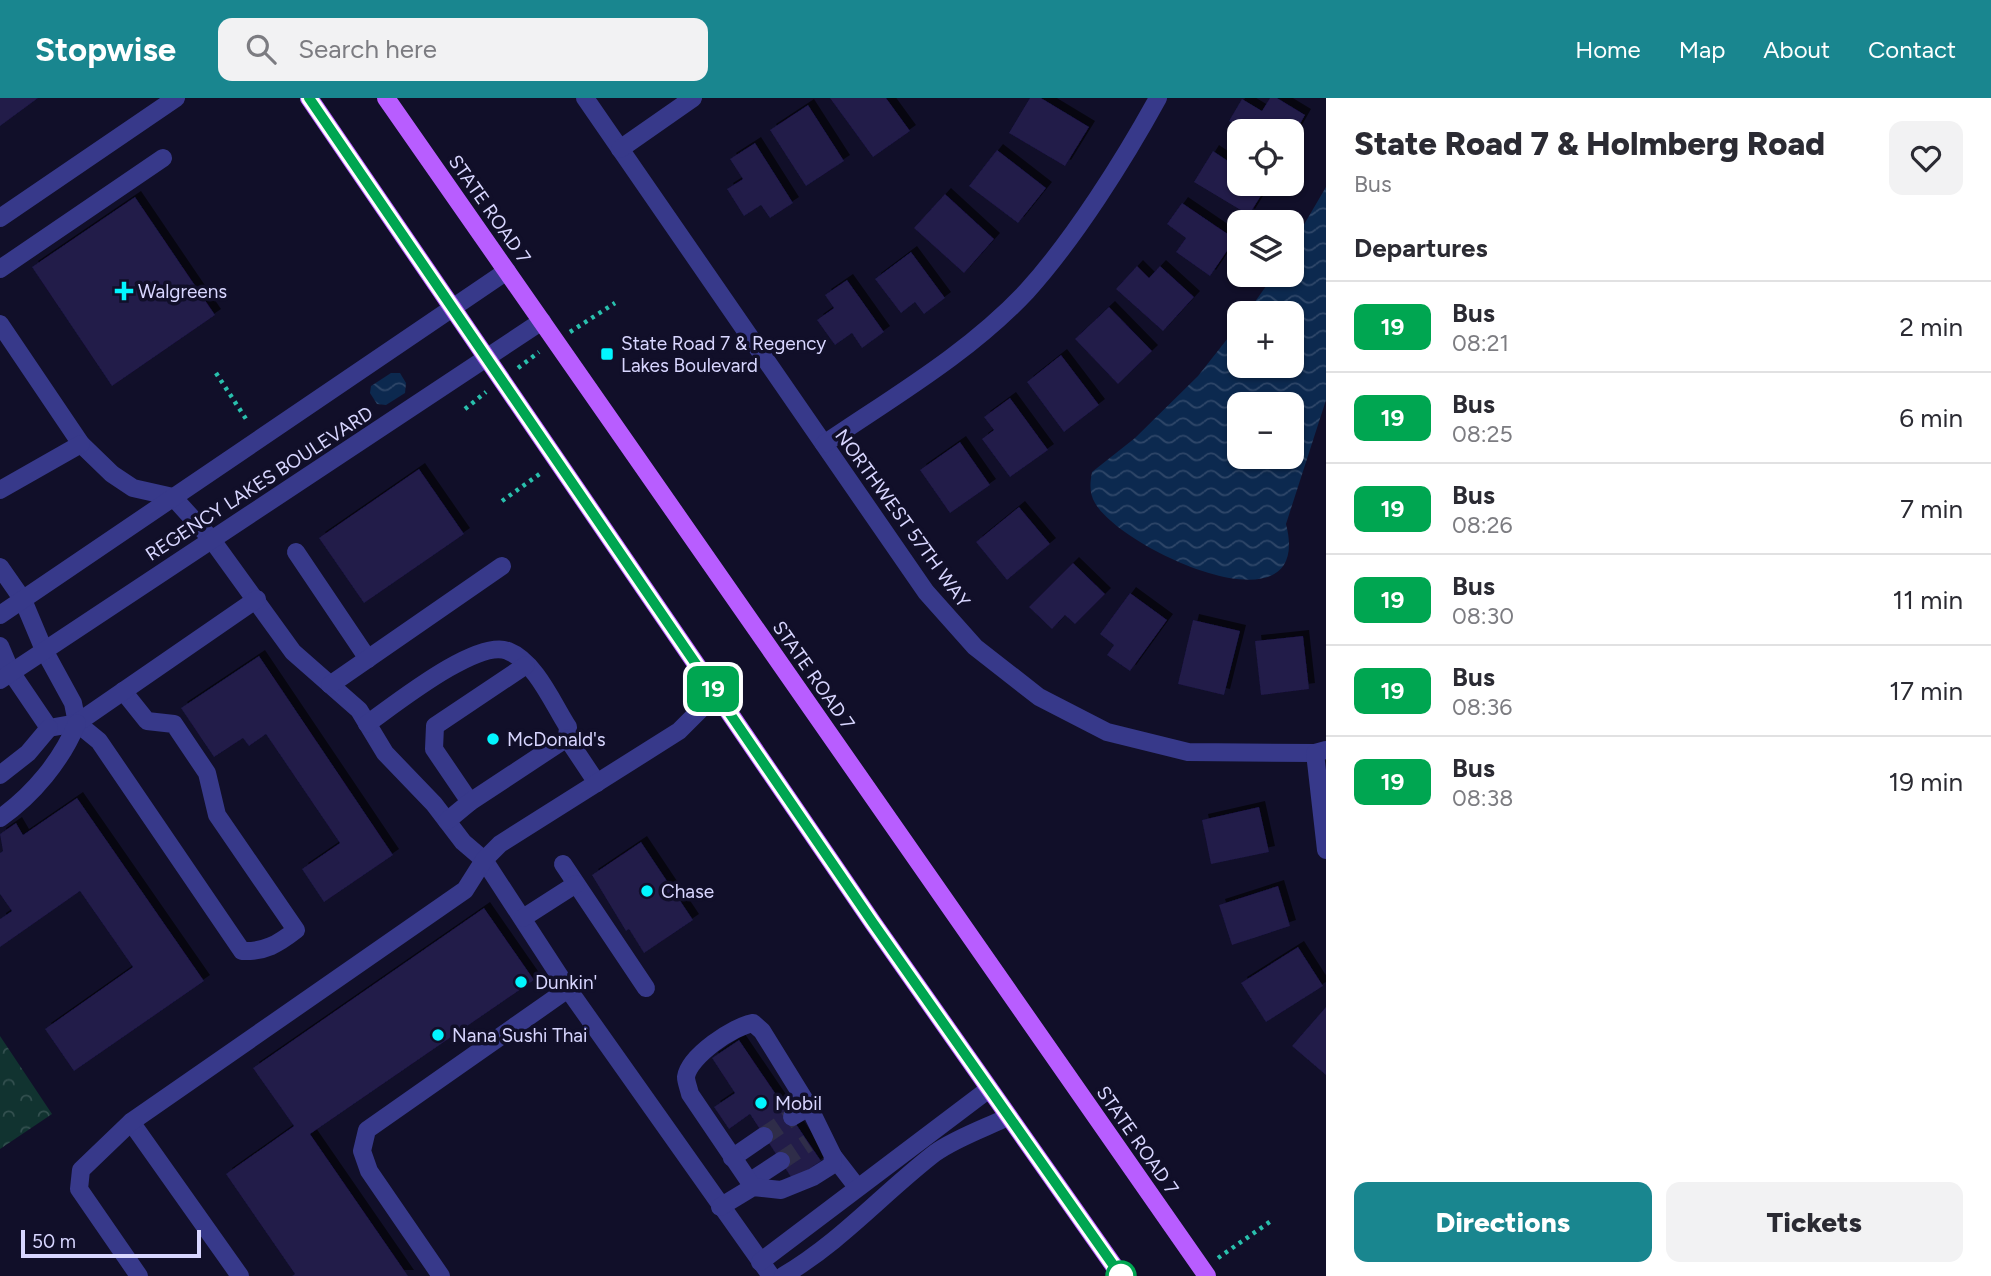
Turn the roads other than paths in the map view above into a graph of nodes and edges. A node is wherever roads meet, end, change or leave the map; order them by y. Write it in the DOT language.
graph roads {
  1 [pos="176,98"];
  2 [pos="309,98"];
  3 [pos="386,98"];
  4 [pos="585,98"];
  5 [pos="693,98"];
  6 [pos="1158,98"];
  7 [pos="620,149"];
  8 [pos="163,158"];
  9 [pos="0,218"];
  10 [pos="0,269"];
  11 [pos="508,271"];
  12 [pos="453,309"];
  13 [pos="542,321"];
  14 [pos="0,324"];
  15 [pos="486,358"];
  16 [pos="81,444"];
  17 [pos="824,444"];
  18 [pos="0,490"];
  19 [pos="173,497"];
  20 [pos="212,540"];
  21 [pos="296,552"];
  22 [pos="502,566"];
  23 [pos="0,567"];
  24 [pos="257,599"];
  25 [pos="23,600"];
  26 [pos="0,615"];
  27 [pos="0,646"];
  28 [pos="44,650"];
  29 [pos="368,659"];
  30 [pos="526,665"];
  31 [pos="6,676"];
  32 [pos="330,685"];
  33 [pos="123,691"];
  34 [pos="716,694"];
  35 [pos="77,723"];
  36 [pos="367,724"];
  37 [pos="49,728"];
  38 [pos="567,738"];
  39 [pos="1320,751"];
  40 [pos="0,775"];
  41 [pos="597,783"];
  42 [pos="470,802"];
  43 [pos="0,818"];
  44 [pos="447,821"];
  45 [pos="1326,850"];
  46 [pos="484,860"];
  47 [pos="563,864"];
  48 [pos="576,884"];
  49 [pos="523,918"];
  50 [pos="646,988"];
  51 [pos="568,989"];
  52 [pos="989,1089"];
  53 [pos="808,1107"];
  54 [pos="1008,1116"];
  55 [pos="792,1117"];
  56 [pos="131,1122"];
  57 [pos="764,1136"];
  58 [pos="833,1156"];
  59 [pos="732,1158"];
  60 [pos="781,1161"];
  61 [pos="751,1185"];
  62 [pos="857,1187"];
  63 [pos="720,1208"];
  64 [pos="765,1269"];
  65 [pos="1204,1273"];
  66 [pos="139,1276"];
  67 [pos="240,1276"];
  68 [pos="441,1276"];
  69 [pos="783,1276"];
  70 [pos="1121,1276"];
  1 -- 9 [label="street"];
  2 -- 12 [label="main road"];
  3 -- 11 [label="main road, STATE ROAD 7"];
  4 -- 7 [label="street, NORTHWEST 57TH WAY"];
  5 -- 7 [label="street"];
  6 -- 17 [label="street"];
  7 -- 17 [label="street, NORTHWEST 57TH WAY"];
  8 -- 10 [label="street"];
  11 -- 12 [label="street, REGENCY LAKES BOULEVARD"];
  11 -- 13 [label="main road, STATE ROAD 7"];
  12 -- 15 [label="main road"];
  12 -- 19 [label="street, REGENCY LAKES BOULEVARD"];
  13 -- 15 [label="street, REGENCY LAKES BOULEVARD"];
  13 -- 65 [label="main road, STATE ROAD 7"];
  14 -- 16 [label="street"];
  15 -- 20 [label="street, REGENCY LAKES BOULEVARD"];
  15 -- 34 [label="main road"];
  16 -- 18 [label="street"];
  16 -- 19 [label="street"];
  17 -- 39 [label="street, NORTHWEST 57TH WAY"];
  19 -- 20 [label="street"];
  19 -- 25 [label="street, REGENCY LAKES BOULEVARD"];
  20 -- 24 [label="street"];
  20 -- 28 [label="street, REGENCY LAKES BOULEVARD"];
  21 -- 29 [label="street"];
  22 -- 29 [label="street"];
  23 -- 25 [label="street"];
  24 -- 32 [label="street"];
  24 -- 33 [label="street"];
  25 -- 26 [label="street, REGENCY LAKES BOULEVARD"];
  25 -- 28 [label="street"];
  27 -- 31 [label="street"];
  28 -- 31 [label="street, REGENCY LAKES BOULEVARD"];
  28 -- 35 [label="street"];
  29 -- 32 [label="street"];
  30 -- 36 [label="street"];
  30 -- 38 [label="street"];
  30 -- 42 [label="street"];
  31 -- 37 [label="street"];
  32 -- 36 [label="street"];
  33 -- 35 [label="street"];
  33 -- 35 [label="street"];
  34 -- 41 [label="street"];
  34 -- 52 [label="main road"];
  35 -- 37 [label="street"];
  35 -- 43 [label="street"];
  36 -- 44 [label="street"];
  37 -- 40 [label="street"];
  38 -- 41 [label="street"];
  38 -- 42 [label="street"];
  39 -- 45 [label="street"];
  41 -- 46 [label="street"];
  42 -- 44 [label="street"];
  44 -- 46 [label="street"];
  46 -- 49 [label="street"];
  46 -- 56 [label="street"];
  47 -- 48 [label="street"];
  48 -- 49 [label="street"];
  48 -- 50 [label="street"];
  49 -- 51 [label="street"];
  51 -- 63 [label="street"];
  51 -- 68 [label="street"];
  52 -- 54 [label="main road"];
  52 -- 62 [label="street"];
  53 -- 55 [label="street"];
  53 -- 58 [label="street"];
  53 -- 59 [label="street"];
  54 -- 69 [label="street"];
  54 -- 70 [label="main road"];
  56 -- 66 [label="street"];
  56 -- 67 [label="street"];
  57 -- 59 [label="street"];
  58 -- 61 [label="street"];
  58 -- 62 [label="street"];
  59 -- 61 [label="street"];
  60 -- 61 [label="street"];
  61 -- 63 [label="street"];
  62 -- 64 [label="street"];
  63 -- 64 [label="street"];
}
